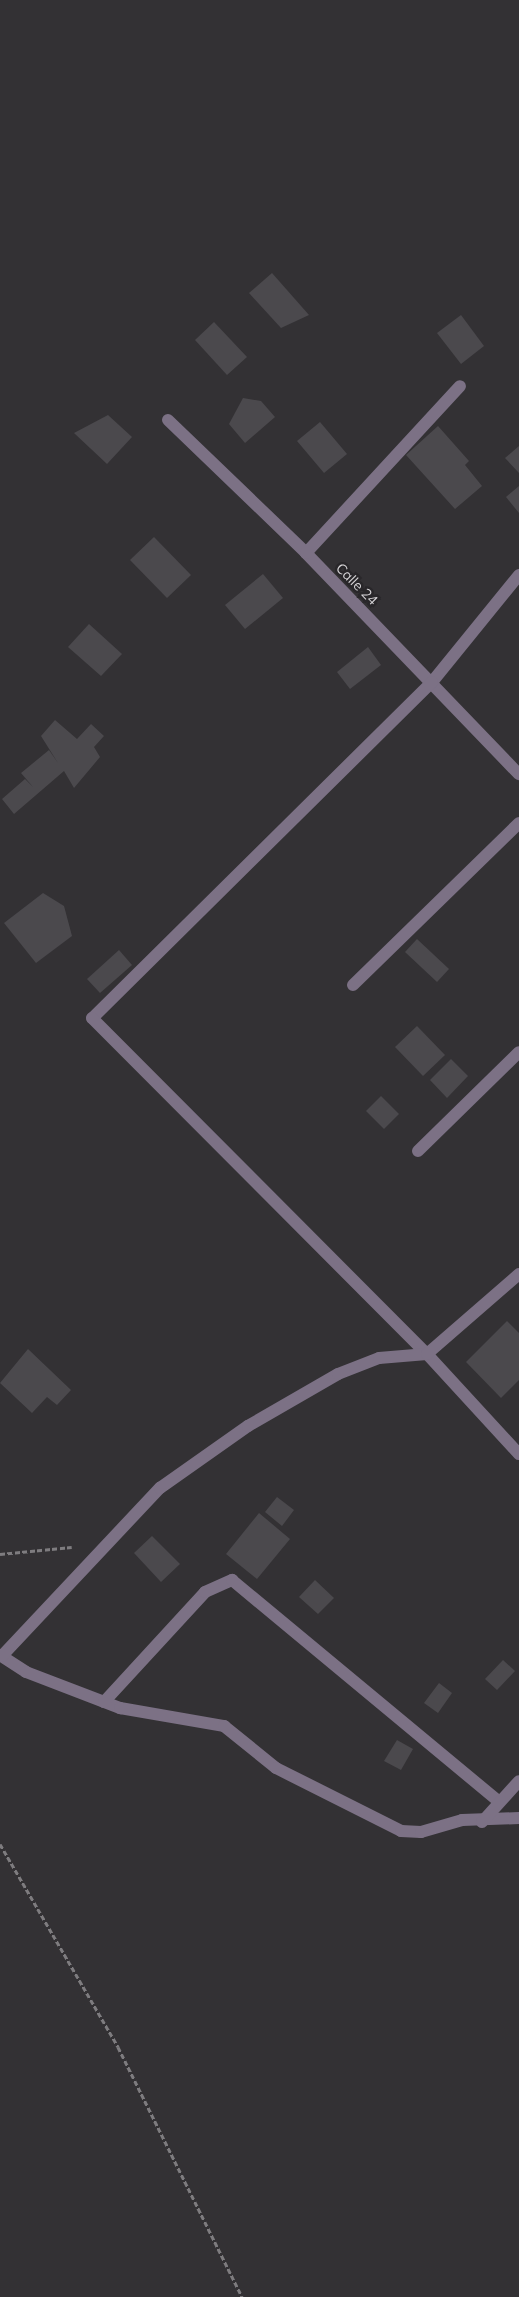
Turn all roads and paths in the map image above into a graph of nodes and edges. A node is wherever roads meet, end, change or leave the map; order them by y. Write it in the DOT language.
graph roads {
  1 [pos="460,386"];
  2 [pos="168,420"];
  3 [pos="306,553"];
  4 [pos="519,575"];
  5 [pos="432,682"];
  6 [pos="519,774"];
  7 [pos="519,823"];
  8 [pos="353,985"];
  9 [pos="519,1052"];
  10 [pos="418,1151"];
  11 [pos="519,1274"];
  12 [pos="427,1354"];
  13 [pos="519,1454"];
  14 [pos="106,1544"];
  15 [pos="0,1554"];
  16 [pos="1,1655"];
  17 [pos="104,1702"];
  18 [pos="519,1781"];
  19 [pos="499,1802"];
  20 [pos="519,1818"];
  21 [pos="482,1822"];
  22 [pos="0,1844"];
  23 [pos="242,2297"];
  1 -- 3 [label="street"];
  2 -- 3 [label="street, Calle 24"];
  3 -- 5 [label="street, Calle 24"];
  4 -- 5 [label="street"];
  5 -- 6 [label="street, Calle 24"];
  5 -- 12 [label="street"];
  7 -- 8 [label="street"];
  9 -- 10 [label="street"];
  11 -- 12 [label="street"];
  12 -- 13 [label="street"];
  12 -- 14 [label="street"];
  14 -- 15 [label="path"];
  14 -- 16 [label="street"];
  16 -- 17 [label="street"];
  17 -- 19 [label="street"];
  17 -- 21 [label="street"];
  18 -- 19 [label="street"];
  19 -- 21 [label="street"];
  20 -- 21 [label="street"];
  22 -- 23 [label="path"];
}
